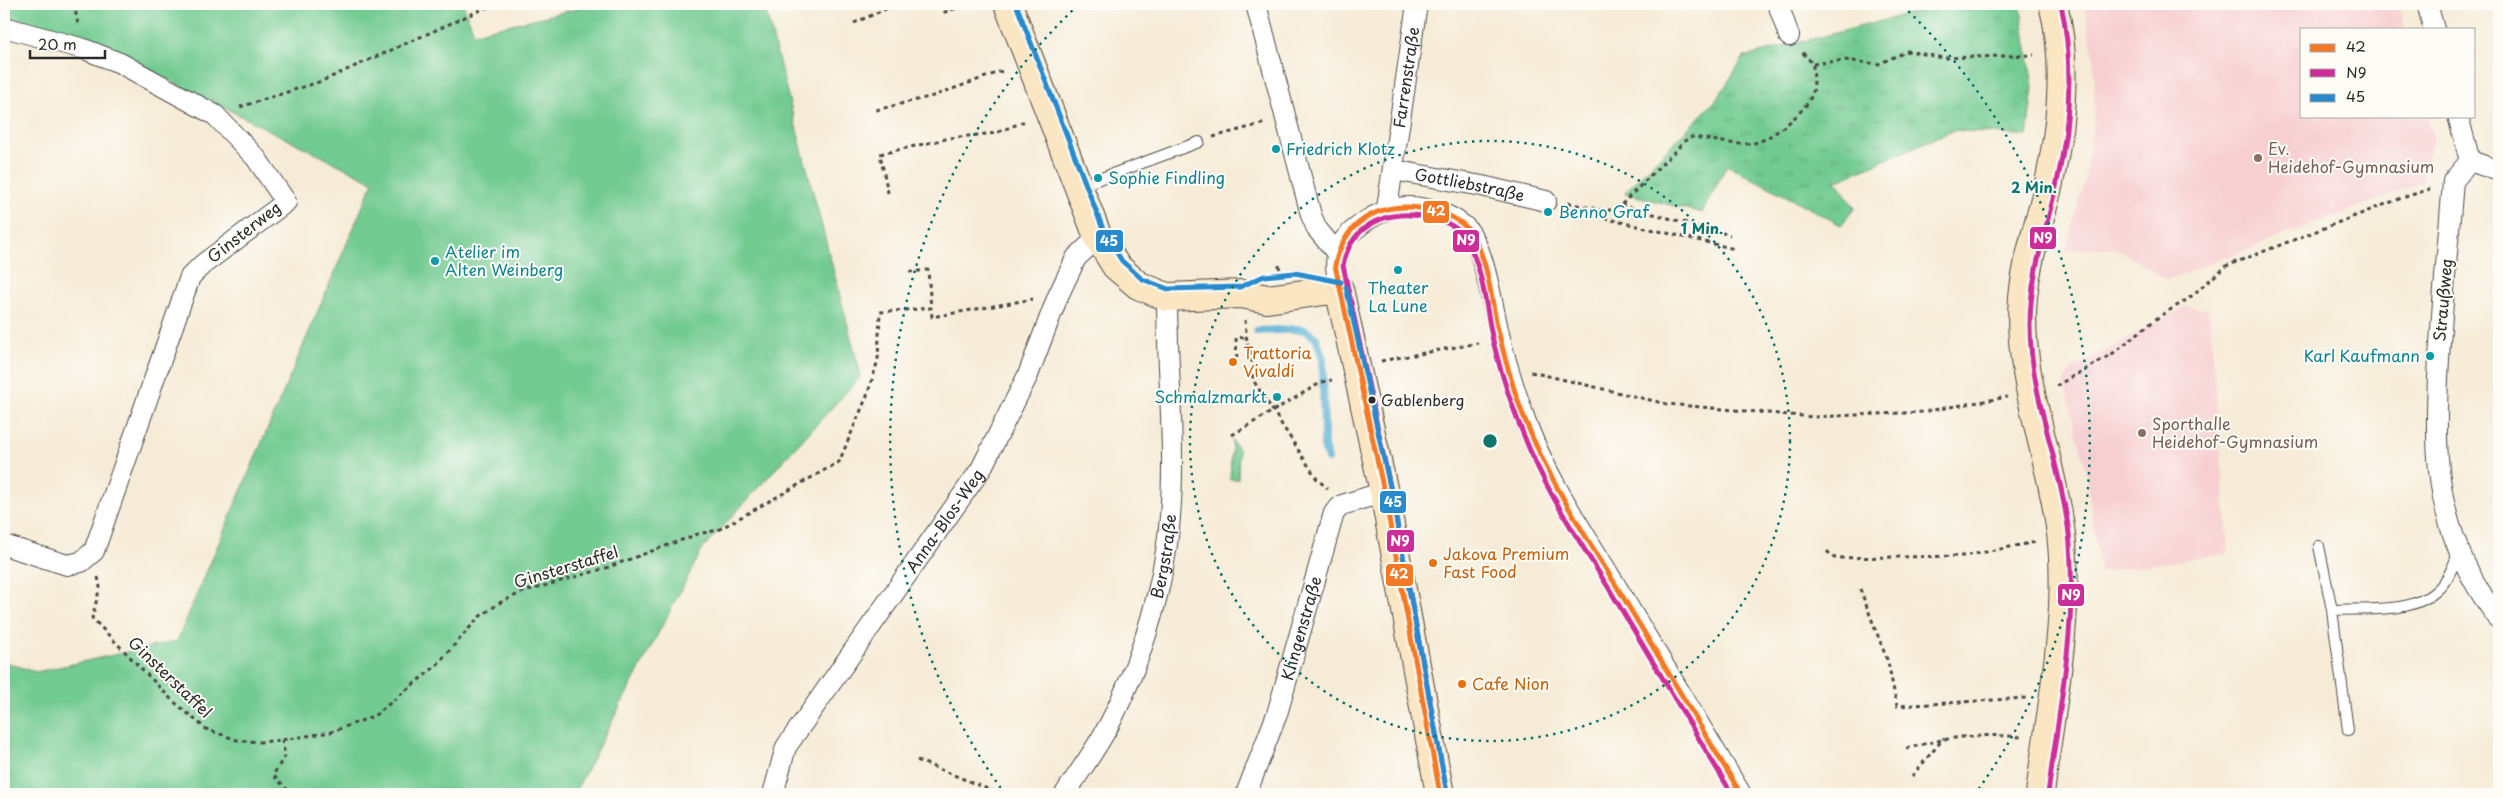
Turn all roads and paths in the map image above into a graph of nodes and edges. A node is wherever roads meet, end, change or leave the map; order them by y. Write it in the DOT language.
graph roads {
  1 [pos="494,4"];
  2 [pos="897,4"];
  3 [pos="940,4"];
  4 [pos="969,4"];
  5 [pos="1008,4"];
  6 [pos="1256,4"];
  7 [pos="1417,4"];
  8 [pos="1778,4"];
  9 [pos="2053,4"];
  10 [pos="2427,4"];
  11 [pos="854,23"];
  12 [pos="4,27"];
  13 [pos="2434,28"];
  14 [pos="1789,36"];
  15 [pos="2060,54"];
  16 [pos="1029,61"];
  17 [pos="1813,64"];
  18 [pos="876,110"];
  19 [pos="1049,112"];
  20 [pos="215,115"];
  21 [pos="1285,118"];
  22 [pos="2459,118"];
  23 [pos="1199,142"];
  24 [pos="2470,161"];
  25 [pos="1393,170"];
  26 [pos="2499,172"];
  27 [pos="2453,181"];
  28 [pos="1078,187"];
  29 [pos="888,193"];
  30 [pos="1555,202"];
  31 [pos="1621,205"];
  32 [pos="1387,208"];
  33 [pos="1586,214"];
  34 [pos="1730,235"];
  35 [pos="1098,238"];
  36 [pos="1735,249"];
  37 [pos="1336,252"];
  38 [pos="909,272"];
  39 [pos="1339,289"];
  40 [pos="1167,297"];
  41 [pos="1033,299"];
  42 [pos="1243,307"];
  43 [pos="931,308"];
  44 [pos="1246,337"];
  45 [pos="1460,346"];
  46 [pos="1233,362"];
  47 [pos="1356,366"];
  48 [pos="1544,374"];
  49 [pos="1328,381"];
  50 [pos="2032,392"];
  51 [pos="1273,411"];
  52 [pos="1232,435"];
  53 [pos="1321,481"];
  54 [pos="1384,492"];
  55 [pos="2062,537"];
  56 [pos="4,544"];
  57 [pos="2319,546"];
  58 [pos="2460,549"];
  59 [pos="94,551"];
  60 [pos="1827,551"];
  61 [pos="1860,589"];
  62 [pos="2332,610"];
  63 [pos="2499,619"];
  64 [pos="2052,696"];
  65 [pos="2348,730"];
  66 [pos="1998,735"];
  67 [pos="1945,738"];
  68 [pos="282,740"];
  69 [pos="1906,749"];
  70 [pos="917,760"];
  71 [pos="1912,776"];
  72 [pos="292,794"];
  73 [pos="773,794"];
  74 [pos="1000,794"];
  75 [pos="1065,794"];
  76 [pos="1246,794"];
  77 [pos="1440,794"];
  78 [pos="1742,794"];
  79 [pos="2040,794"];
  1 -- 20 [label="path"];
  2 -- 11 [label="path"];
  3 -- 4 [label="path"];
  5 -- 16 [label="street"];
  6 -- 21 [label="street"];
  7 -- 25 [label="street, Farrenstraße"];
  8 -- 14 [label="street"];
  9 -- 15 [label="street"];
  10 -- 13 [label="street"];
  12 -- 20 [label="street, Ginsterweg"];
  14 -- 17 [label="path"];
  15 -- 17 [label="path"];
  15 -- 50 [label="street"];
  16 -- 18 [label="path"];
  16 -- 19 [label="street"];
  17 -- 31 [label="path"];
  19 -- 28 [label="street"];
  19 -- 29 [label="path"];
  20 -- 59 [label="street, Ginsterweg"];
  21 -- 23 [label="path"];
  21 -- 37 [label="street"];
  22 -- 24 [label="street"];
  23 -- 28 [label="lane"];
  24 -- 26 [label="street"];
  24 -- 27 [label="street"];
  25 -- 30 [label="street, Gottliebstraße"];
  25 -- 32 [label="street, Farrenstraße"];
  27 -- 50 [label="path"];
  27 -- 58 [label="street, Straußweg"];
  28 -- 35 [label="street"];
  30 -- 31 [label="path"];
  31 -- 34 [label="path"];
  32 -- 37 [label="street"];
  32 -- 78 [label="street"];
  33 -- 36 [label="path"];
  35 -- 40 [label="street"];
  35 -- 73 [label="street, Anna-Blos-Weg"];
  37 -- 39 [label="street"];
  38 -- 43 [label="path"];
  39 -- 42 [label="street"];
  39 -- 47 [label="street"];
  40 -- 42 [label="street"];
  40 -- 75 [label="street, Bergstraße"];
  41 -- 43 [label="path, Ginsterstaffel"];
  42 -- 44 [label="path"];
  43 -- 68 [label="path, Ginsterstaffel"];
  44 -- 46 [label="path"];
  44 -- 51 [label="path"];
  45 -- 47 [label="path"];
  47 -- 54 [label="street"];
  48 -- 50 [label="path"];
  49 -- 51 [label="path"];
  50 -- 55 [label="street"];
  51 -- 52 [label="path"];
  51 -- 53 [label="path"];
  54 -- 76 [label="street, Klingenstraße"];
  54 -- 77 [label="street"];
  55 -- 60 [label="path"];
  55 -- 64 [label="street"];
  56 -- 59 [label="street"];
  57 -- 62 [label="lane"];
  58 -- 62 [label="lane"];
  58 -- 63 [label="street, Straußweg"];
  59 -- 68 [label="path, Ginsterstaffel"];
  61 -- 64 [label="path"];
  62 -- 65 [label="lane"];
  64 -- 79 [label="street"];
  66 -- 67 [label="path"];
  67 -- 69 [label="path"];
  67 -- 71 [label="path"];
  68 -- 72 [label="path"];
  70 -- 74 [label="path"];
}
